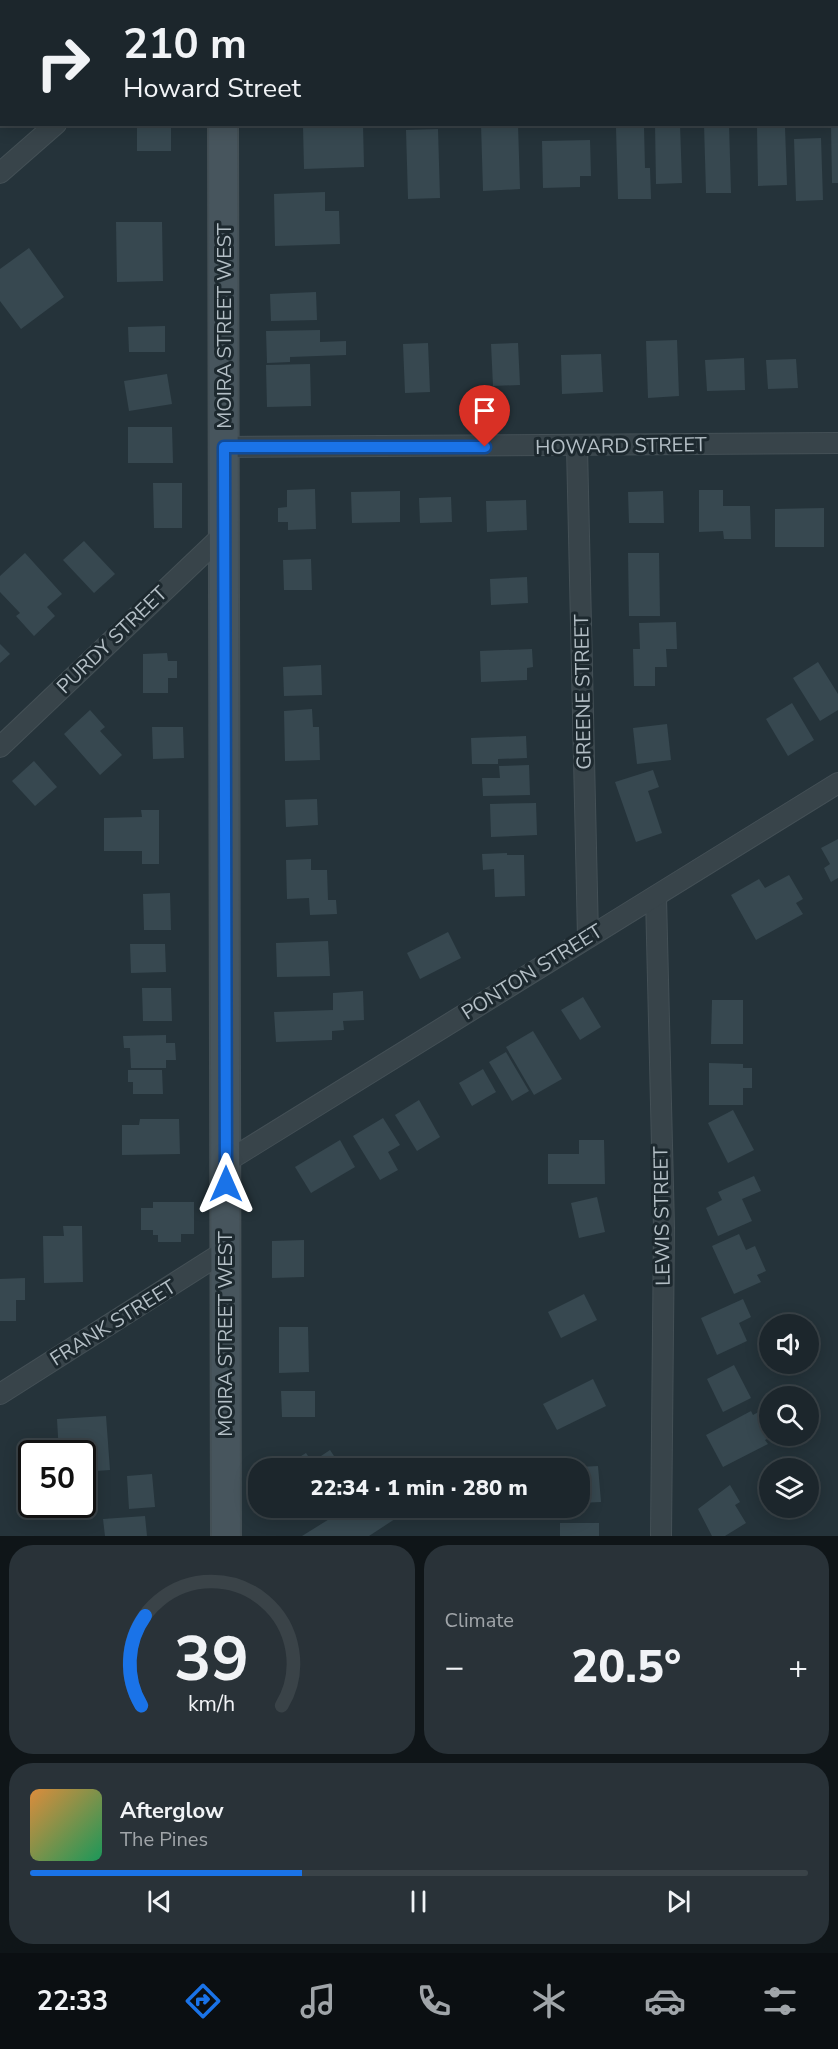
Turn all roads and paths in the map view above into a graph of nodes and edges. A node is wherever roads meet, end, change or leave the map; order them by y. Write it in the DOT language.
graph roads {
  1 [pos="54,126"];
  2 [pos="223,126"];
  3 [pos="0,173"];
  4 [pos="838,443"];
  5 [pos="224,447"];
  6 [pos="577,447"];
  7 [pos="224,534"];
  8 [pos="0,747"];
  9 [pos="838,783"];
  10 [pos="656,897"];
  11 [pos="588,937"];
  12 [pos="226,1162"];
  13 [pos="225,1251"];
  14 [pos="0,1394"];
  15 [pos="226,1536"];
  16 [pos="662,1536"];
  1 -- 3 [label="street"];
  2 -- 5 [label="main road, MOIRA STREET WEST"];
  4 -- 6 [label="street, HOWARD STREET"];
  5 -- 6 [label="street, HOWARD STREET"];
  5 -- 7 [label="main road, MOIRA STREET WEST"];
  6 -- 11 [label="street, GREENE STREET"];
  7 -- 8 [label="street, PURDY STREET"];
  7 -- 12 [label="main road, MOIRA STREET WEST"];
  9 -- 10 [label="street, PONTON STREET"];
  10 -- 11 [label="street, PONTON STREET"];
  10 -- 16 [label="street, LEWIS STREET"];
  11 -- 12 [label="street, PONTON STREET"];
  12 -- 13 [label="main road, MOIRA STREET WEST"];
  13 -- 14 [label="street, FRANK STREET"];
  13 -- 15 [label="main road, MOIRA STREET WEST"];
}
